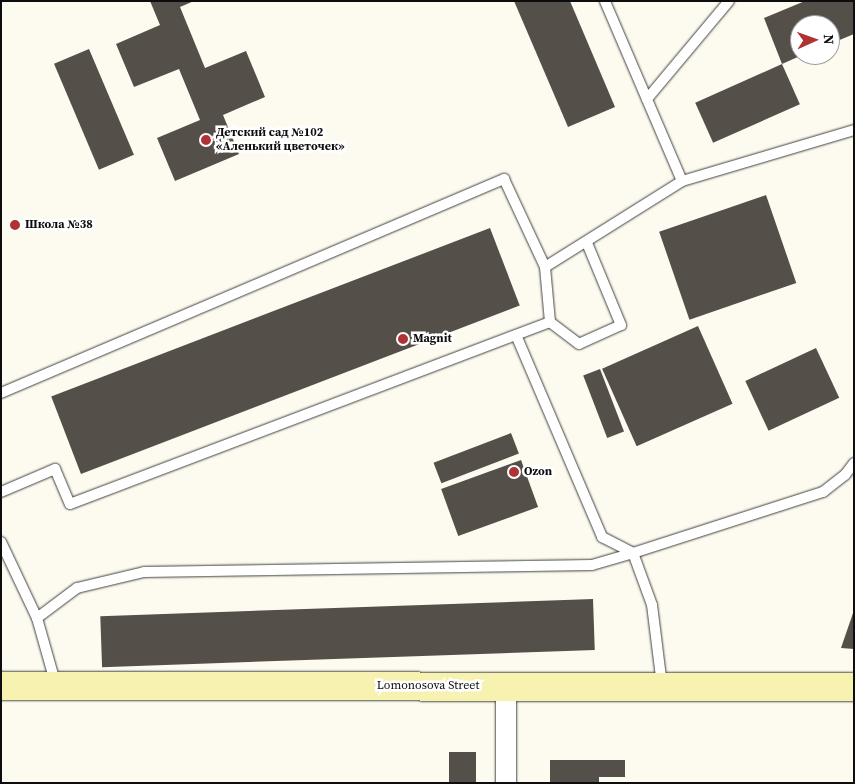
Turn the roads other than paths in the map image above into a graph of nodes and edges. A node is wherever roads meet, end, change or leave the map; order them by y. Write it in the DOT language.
graph roads {
  1 [pos="605,1"];
  2 [pos="729,1"];
  3 [pos="647,99"];
  4 [pos="854,130"];
  5 [pos="682,181"];
  6 [pos="587,243"];
  7 [pos="545,267"];
  8 [pos="550,322"];
  9 [pos="516,335"];
  10 [pos="1,393"];
  11 [pos="854,463"];
  12 [pos="1,492"];
  13 [pos="1,542"];
  14 [pos="632,553"];
  15 [pos="36,618"];
  16 [pos="1,686"];
  17 [pos="57,686"];
  18 [pos="506,686"];
  19 [pos="662,686"];
  20 [pos="854,686"];
  21 [pos="506,783"];
  1 -- 3 [label="lane"];
  2 -- 3 [label="lane"];
  3 -- 5 [label="lane"];
  4 -- 5 [label="lane"];
  5 -- 6 [label="lane"];
  6 -- 7 [label="lane"];
  6 -- 8 [label="lane"];
  7 -- 8 [label="lane"];
  7 -- 10 [label="lane"];
  8 -- 9 [label="lane"];
  9 -- 12 [label="lane"];
  9 -- 14 [label="lane"];
  11 -- 14 [label="lane"];
  13 -- 15 [label="lane"];
  14 -- 15 [label="lane"];
  14 -- 19 [label="lane"];
  15 -- 17 [label="lane"];
  16 -- 17 [label="street, Lomonosova Street"];
  17 -- 18 [label="street, Lomonosova Street"];
  18 -- 19 [label="street, Lomonosova Street"];
  18 -- 21 [label="street"];
  19 -- 20 [label="street, Lomonosova Street"];
}
